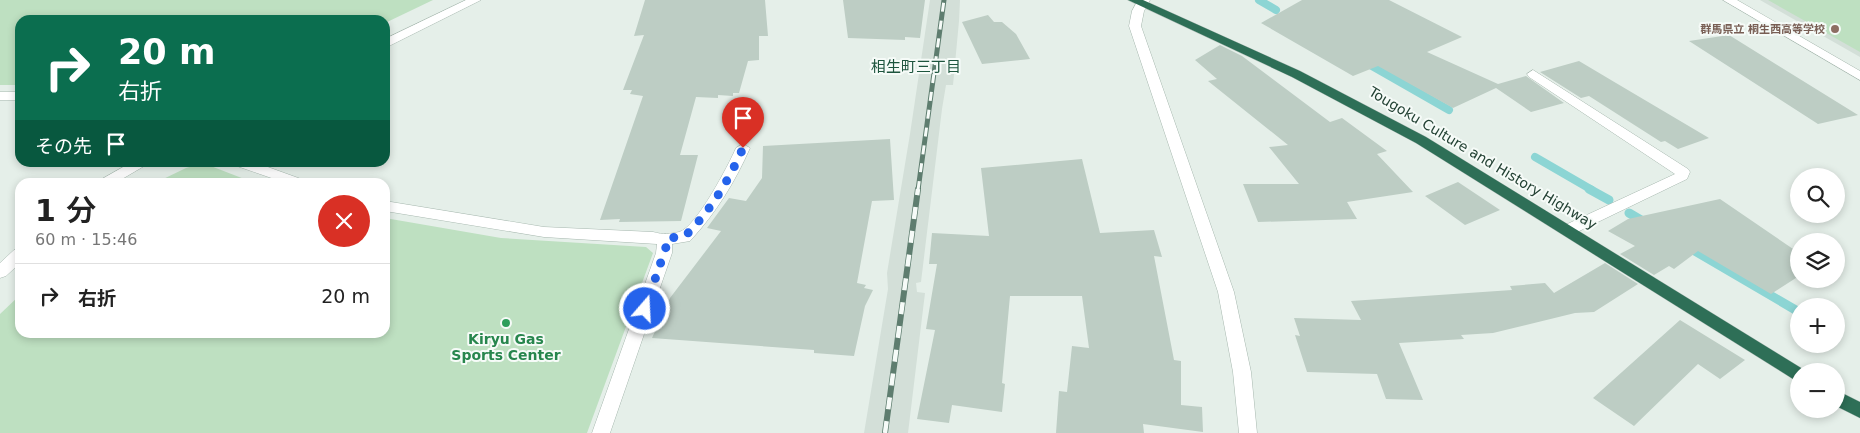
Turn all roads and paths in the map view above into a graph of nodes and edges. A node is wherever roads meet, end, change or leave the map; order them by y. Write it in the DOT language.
graph roads {
  1 [pos="475,0"];
  2 [pos="1729,0"];
  3 [pos="1140,1"];
  4 [pos="390,42"];
  5 [pos="1533,74"];
  6 [pos="1860,76"];
  7 [pos="0,96"];
  8 [pos="15,96"];
  9 [pos="743,148"];
  10 [pos="135,167"];
  11 [pos="253,167"];
  12 [pos="114,178"];
  13 [pos="285,178"];
  14 [pos="390,207"];
  15 [pos="1568,230"];
  16 [pos="665,241"];
  17 [pos="15,258"];
  18 [pos="0,272"];
  19 [pos="1790,368"];
  20 [pos="1845,402"];
  21 [pos="1860,411"];
  22 [pos="602,433"];
  23 [pos="1248,433"];
  1 -- 4 [label="street"];
  2 -- 6 [label="street"];
  3 -- 15 [label="highway, Tougoku Culture and History Highway"];
  3 -- 23 [label="street"];
  5 -- 15 [label="street"];
  7 -- 8 [label="street"];
  9 -- 16 [label="street"];
  10 -- 12 [label="street"];
  11 -- 13 [label="street"];
  14 -- 16 [label="street"];
  15 -- 19 [label="highway, Tougoku Culture and History Highway"];
  16 -- 22 [label="street"];
  17 -- 18 [label="street"];
  20 -- 21 [label="highway"];
}
